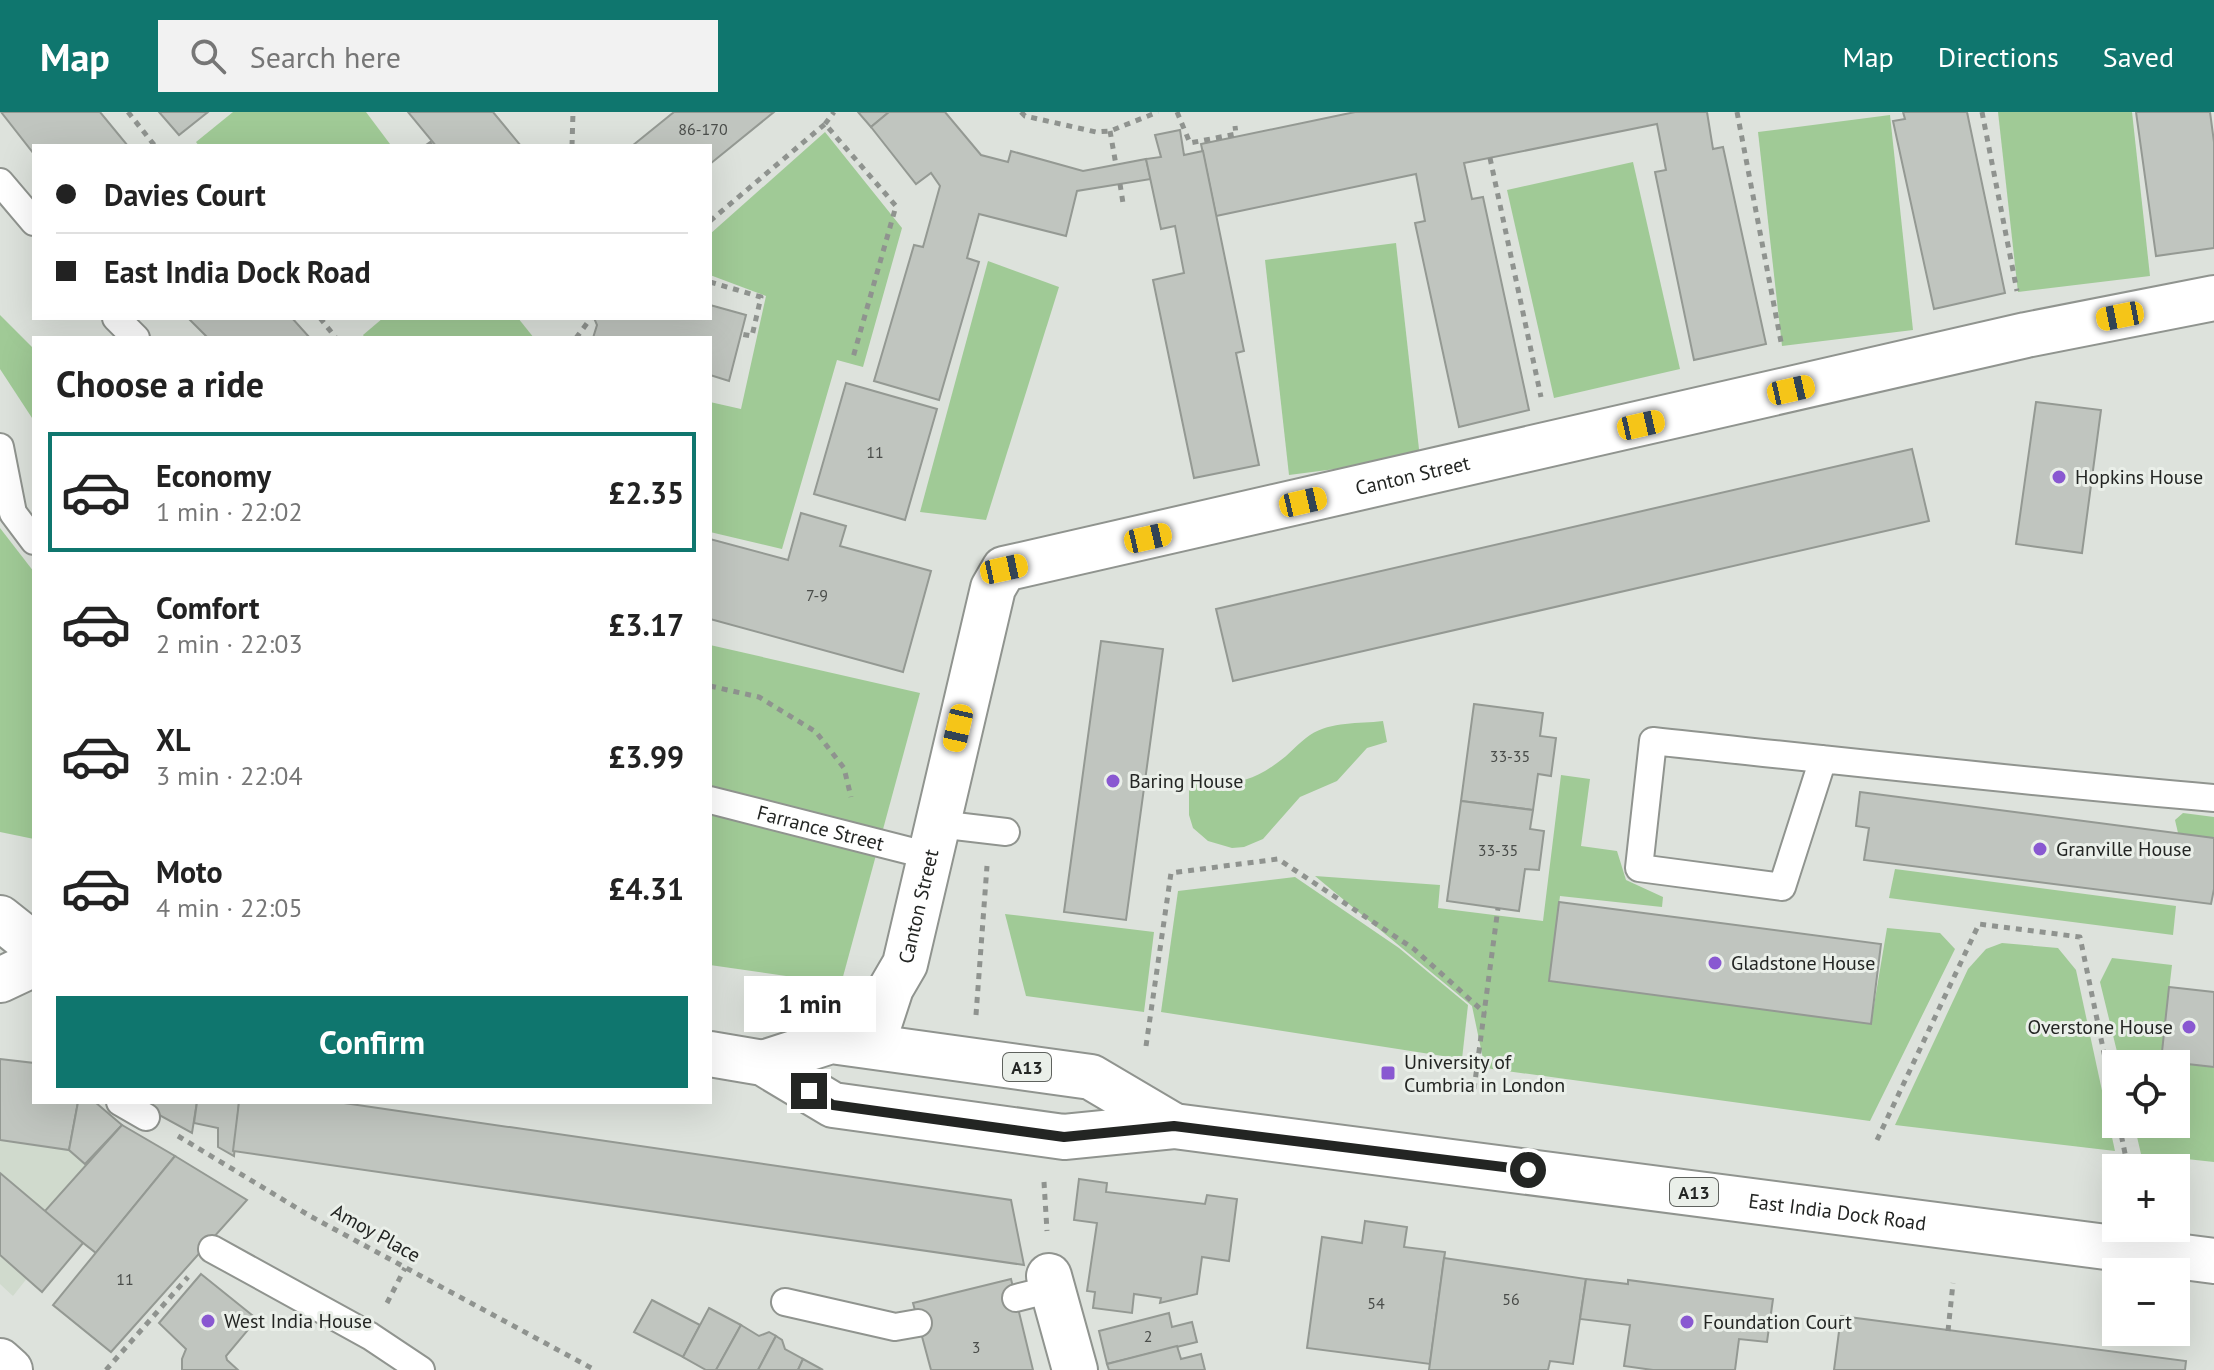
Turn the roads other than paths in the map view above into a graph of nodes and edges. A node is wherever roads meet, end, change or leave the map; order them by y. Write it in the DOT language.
graph roads {
  1 [pos="0,182"];
  2 [pos="32,220"];
  3 [pos="2214,298"];
  4 [pos="118,320"];
  5 [pos="134,336"];
  6 [pos="0,447"];
  7 [pos="32,538"];
  8 [pos="1823,759"];
  9 [pos="2214,798"];
  10 [pos="712,800"];
  11 [pos="1006,832"];
  12 [pos="934,840"];
  13 [pos="0,918"];
  14 [pos="32,943"];
  15 [pos="32,965"];
  16 [pos="0,980"];
  17 [pos="872,1046"];
  18 [pos="712,1054"];
  19 [pos="763,1063"];
  20 [pos="123,1104"];
  21 [pos="146,1117"];
  22 [pos="1174,1126"];
  23 [pos="212,1249"];
  24 [pos="2214,1261"];
  25 [pos="1041,1276"];
  26 [pos="785,1302"];
  27 [pos="918,1323"];
  28 [pos="0,1361"];
  29 [pos="10,1370"];
  30 [pos="421,1370"];
  31 [pos="1075,1370"];
  1 -- 2 [label="lane"];
  3 -- 12 [label="main road, Canton Street"];
  4 -- 5 [label="lane"];
  6 -- 7 [label="lane"];
  8 -- 8 [label="lane"];
  8 -- 9 [label="lane"];
  10 -- 12 [label="lane, Farrance Street"];
  11 -- 12 [label="lane, Farrance Street"];
  12 -- 17 [label="main road, Canton Street"];
  13 -- 14 [label="main road"];
  15 -- 16 [label="main road"];
  17 -- 19 [label="main road, East India Dock Road / A13"];
  17 -- 22 [label="main road, East India Dock Road / A13"];
  18 -- 19 [label="main road, East India Dock Road / A13"];
  19 -- 22 [label="main road, East India Dock Road / A13"];
  20 -- 21 [label="lane"];
  22 -- 24 [label="main road, East India Dock Road / A13"];
  23 -- 30 [label="lane"];
  25 -- 31 [label="main road"];
  26 -- 27 [label="lane"];
  28 -- 29 [label="main road"];
}
